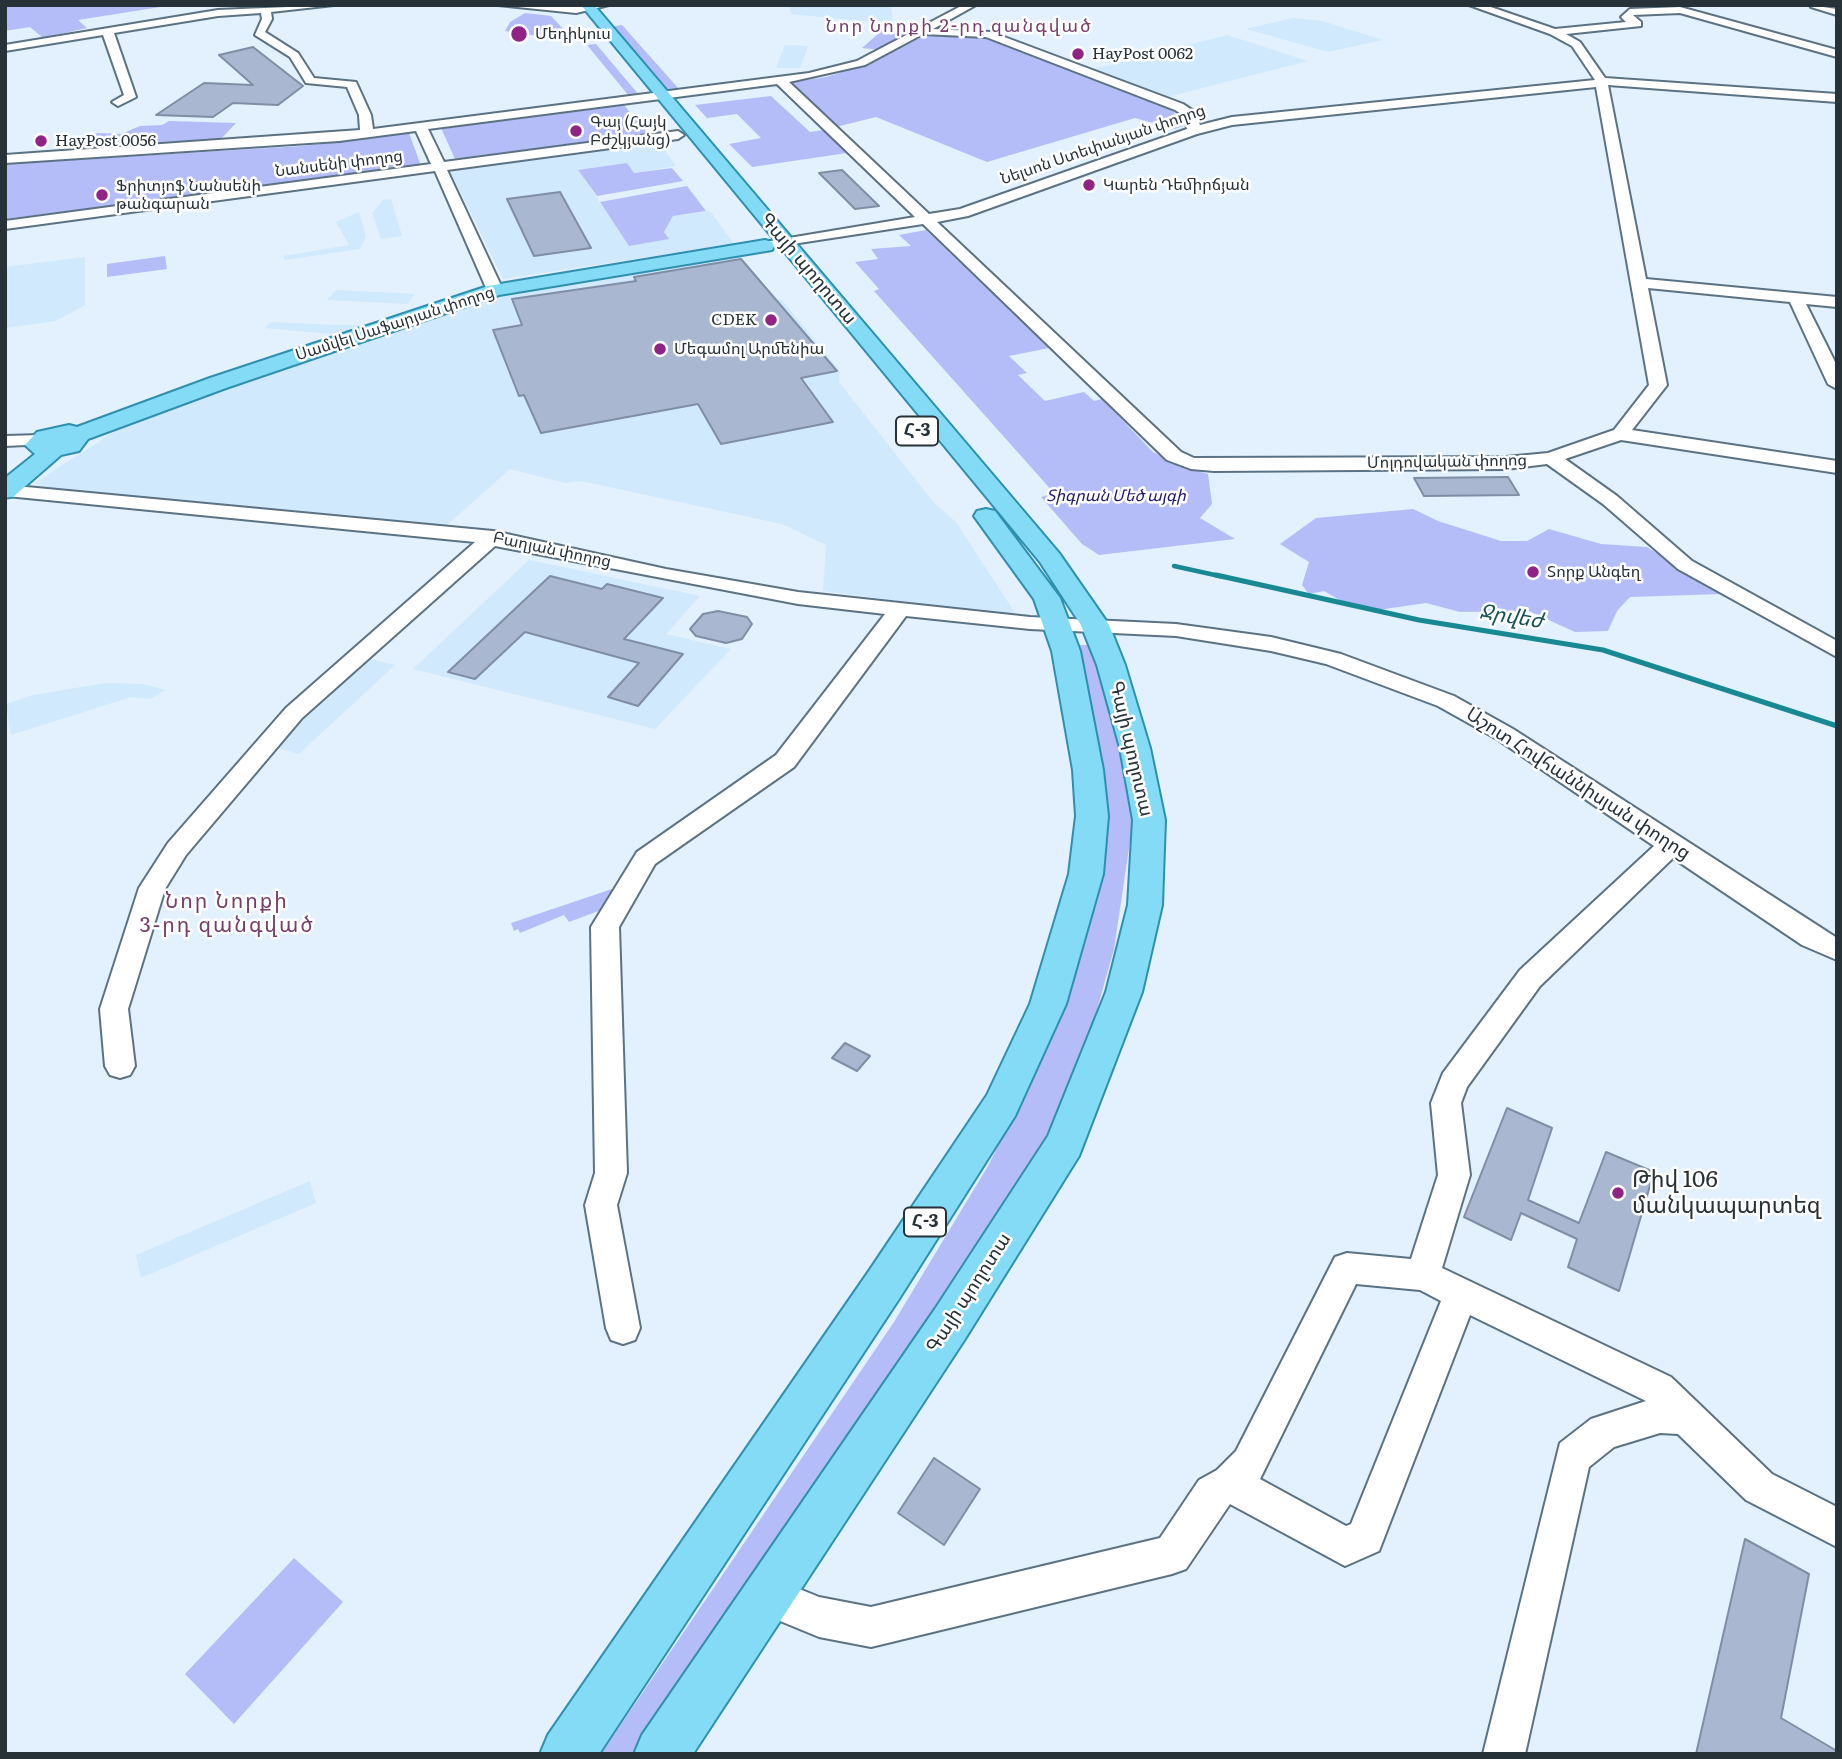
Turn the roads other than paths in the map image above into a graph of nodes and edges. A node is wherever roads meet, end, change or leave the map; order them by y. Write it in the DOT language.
graph roads {
  1 [pos="329,5"];
  2 [pos="503,5"];
  3 [pos="604,5"];
  4 [pos="1474,5"];
  5 [pos="1815,5"];
  6 [pos="581,8"];
  7 [pos="265,9"];
  8 [pos="970,9"];
  9 [pos="1633,9"];
  10 [pos="1837,12"];
  11 [pos="979,23"];
  12 [pos="105,31"];
  13 [pos="1553,32"];
  14 [pos="921,33"];
  15 [pos="987,34"];
  16 [pos="5,48"];
  17 [pos="1837,54"];
  18 [pos="780,80"];
  19 [pos="1601,82"];
  20 [pos="656,97"];
  21 [pos="1837,98"];
  22 [pos="118,102"];
  23 [pos="1179,107"];
  24 [pos="1251,118"];
  25 [pos="421,127"];
  26 [pos="1194,131"];
  27 [pos="367,134"];
  28 [pos="678,135"];
  29 [pos="5,159"];
  30 [pos="439,168"];
  31 [pos="923,220"];
  32 [pos="5,225"];
  33 [pos="776,244"];
  34 [pos="1640,284"];
  35 [pos="495,290"];
  36 [pos="1796,299"];
  37 [pos="1837,302"];
  38 [pos="1830,354"];
  39 [pos="1837,384"];
  40 [pos="1620,434"];
  41 [pos="5,441"];
  42 [pos="47,445"];
  43 [pos="1551,458"];
  44 [pos="1837,467"];
  45 [pos="6,490"];
  46 [pos="493,537"];
  47 [pos="900,609"];
  48 [pos="1076,624"];
  49 [pos="1837,650"];
  50 [pos="1672,844"];
  51 [pos="1837,950"];
  52 [pos="120,1066"];
  53 [pos="1423,1275"];
  54 [pos="1461,1293"];
  55 [pos="623,1328"];
  56 [pos="1686,1416"];
  57 [pos="1230,1483"];
  58 [pos="1837,1528"];
  59 [pos="765,1595"];
  60 [pos="567,1754"];
  61 [pos="661,1754"];
  62 [pos="1504,1754"];
  1 -- 7 [label="street"];
  2 -- 6 [label="street"];
  3 -- 6 [label="street"];
  4 -- 13 [label="street"];
  5 -- 10 [label="street"];
  6 -- 20 [label="main road, Գայի պողոտա / Հ-3"];
  7 -- 12 [label="street"];
  7 -- 27 [label="street"];
  8 -- 14 [label="street, Նանսենի փողոց"];
  9 -- 13 [label="street"];
  9 -- 17 [label="street"];
  11 -- 15 [label="street"];
  12 -- 16 [label="street"];
  12 -- 22 [label="street"];
  13 -- 19 [label="street"];
  14 -- 15 [label="street"];
  14 -- 18 [label="street, Նանսենի փողոց"];
  15 -- 23 [label="street"];
  18 -- 20 [label="street, Նանսենի փողոց"];
  18 -- 31 [label="street, Մոլդովական փողոց"];
  19 -- 21 [label="street, Նելսոն Ստեփանյան փողոց"];
  19 -- 24 [label="street, Նելսոն Ստեփանյան փողոց"];
  19 -- 34 [label="street"];
  20 -- 25 [label="street, Նանսենի փողոց"];
  20 -- 28 [label="main road, Գայի պողոտա / Հ-3"];
  20 -- 33 [label="main road, Գայի պողոտա / Հ-3"];
  23 -- 24 [label="street"];
  23 -- 26 [label="street"];
  24 -- 26 [label="street, Նելսոն Ստեփանյան փողոց"];
  25 -- 27 [label="street, Նանսենի փողոց"];
  25 -- 30 [label="street"];
  26 -- 31 [label="street, Նելսոն Ստեփանյան փողոց"];
  27 -- 29 [label="street, Նանսենի փողոց"];
  28 -- 30 [label="street, Նանսենի փողոց"];
  28 -- 33 [label="main road, Գայի պողոտա / Հ-3"];
  30 -- 32 [label="street, Նանսենի փողոց"];
  30 -- 35 [label="street"];
  31 -- 33 [label="street, Նելսոն Ստեփանյան փողոց"];
  31 -- 43 [label="street, Մոլդովական փողոց"];
  33 -- 35 [label="main road, Սամվել Սաֆարյան փողոց"];
  33 -- 48 [label="main road, Գայի պողոտա / Հ-3"];
  33 -- 48 [label="main road, Գայի պողոտա / Հ-3"];
  34 -- 36 [label="street"];
  34 -- 40 [label="street"];
  35 -- 42 [label="main road, Սամվել Սաֆարյան փողոց"];
  36 -- 37 [label="street"];
  36 -- 38 [label="street"];
  38 -- 39 [label="street"];
  40 -- 43 [label="street, Մոլդովական փողոց"];
  40 -- 44 [label="street"];
  41 -- 42 [label="street"];
  42 -- 45 [label="main road, Սամվել Սաֆարյան փողոց"];
  43 -- 49 [label="street"];
  45 -- 46 [label="street, Բաղյան փողոց"];
  46 -- 47 [label="street, Բաղյան փողոց"];
  46 -- 52 [label="street"];
  47 -- 48 [label="street, Բաղյան փողոց"];
  47 -- 55 [label="street"];
  48 -- 50 [label="street, Աշոտ Հովհաննիսյան փողոց"];
  48 -- 59 [label="main road, Գայի պողոտա / Հ-3"];
  48 -- 60 [label="main road, Գայի պողոտա / Հ-3"];
  50 -- 51 [label="street, Աշոտ Հովհաննիսյան փողոց"];
  50 -- 53 [label="street"];
  53 -- 54 [label="street"];
  53 -- 57 [label="street"];
  54 -- 56 [label="street"];
  54 -- 57 [label="street"];
  56 -- 58 [label="street"];
  56 -- 62 [label="street"];
  57 -- 59 [label="street"];
  59 -- 61 [label="main road, Գայի պողոտա / Հ-3"];
}
